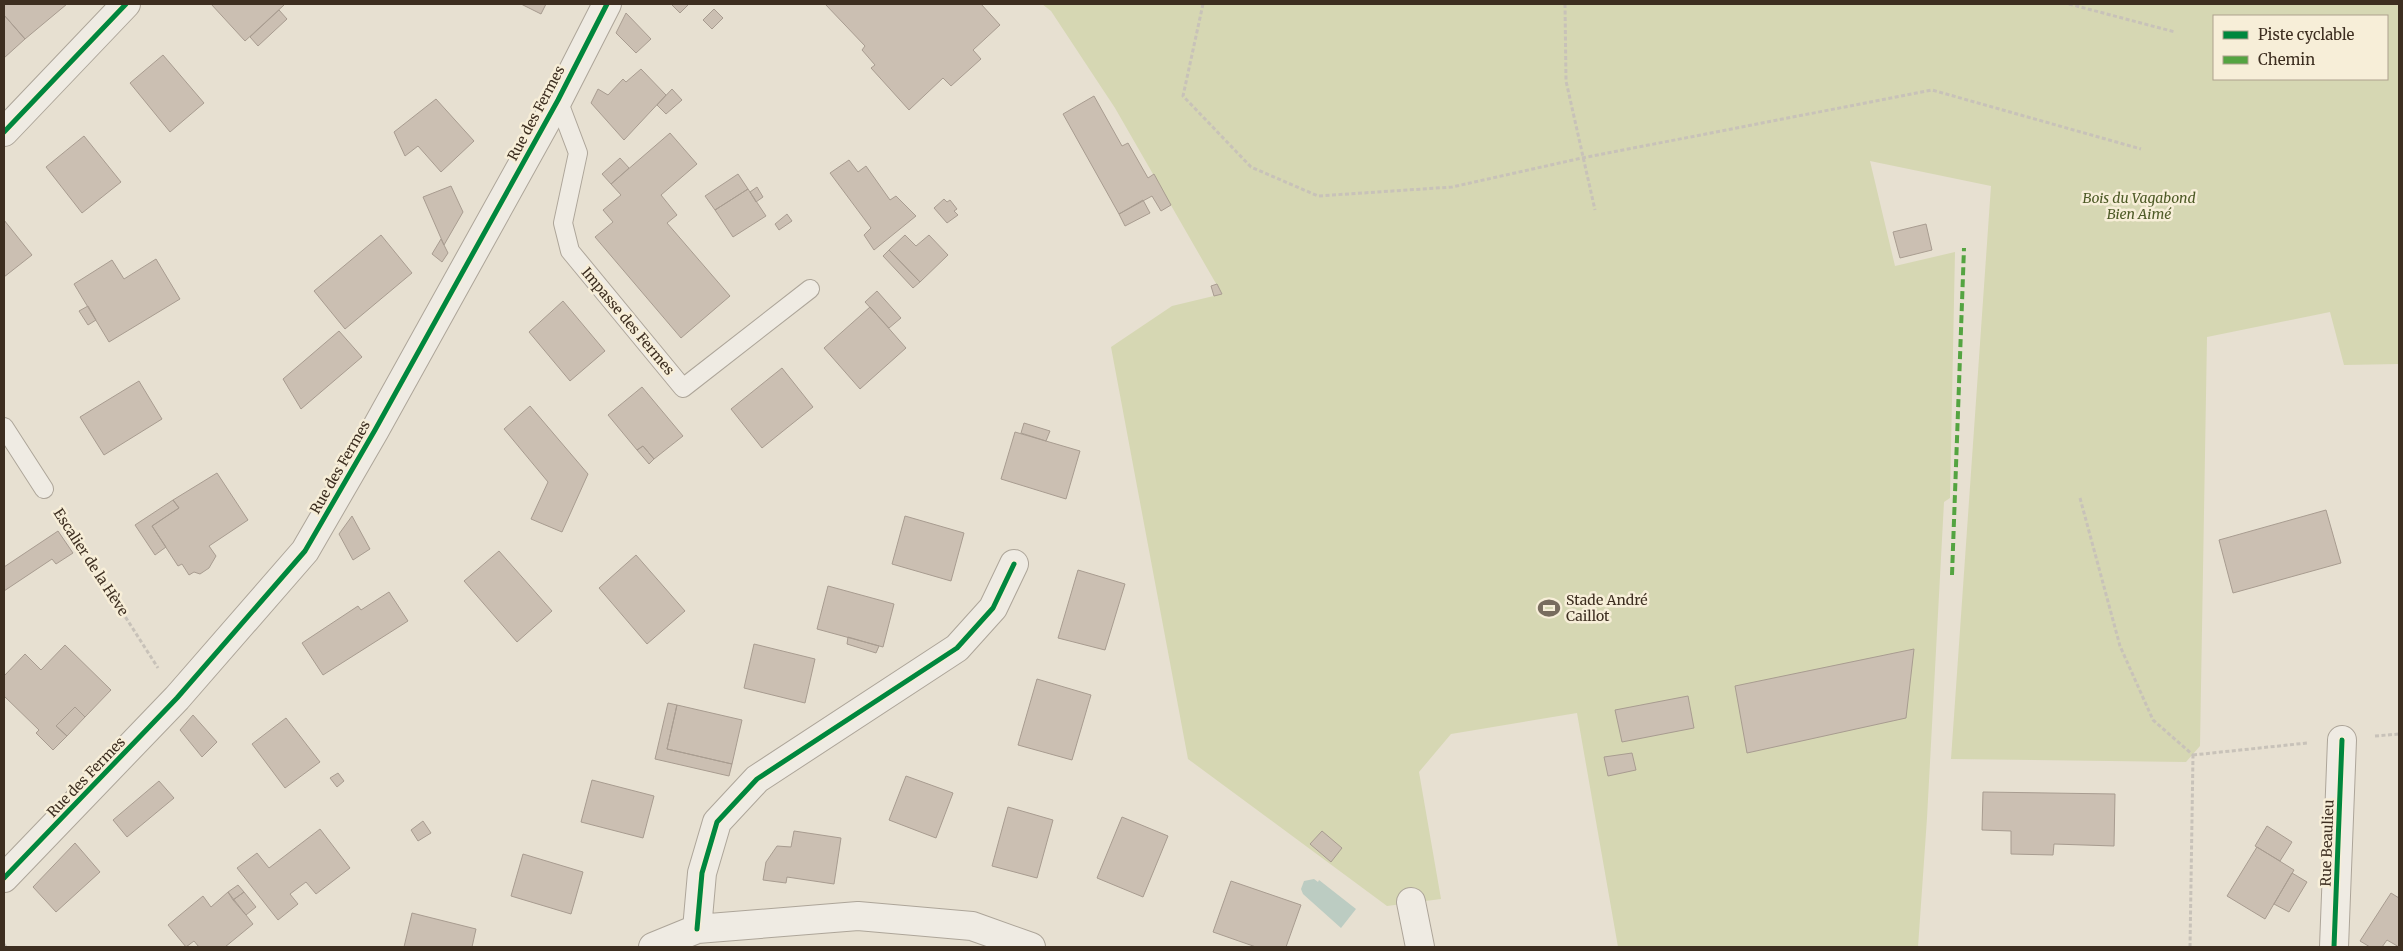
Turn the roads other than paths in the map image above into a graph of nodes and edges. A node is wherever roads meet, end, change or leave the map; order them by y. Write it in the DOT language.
graph roads {
  1 [pos="126,4"];
  2 [pos="607,4"];
  3 [pos="558,100"];
  4 [pos="4,132"];
  5 [pos="810,289"];
  6 [pos="4,427"];
  7 [pos="44,489"];
  8 [pos="1014,564"];
  9 [pos="2342,740"];
  10 [pos="4,878"];
  11 [pos="1411,902"];
  12 [pos="697,929"];
  13 [pos="652,947"];
  14 [pos="1031,947"];
  15 [pos="1420,947"];
  16 [pos="2334,947"];
  1 -- 4 [label="street"];
  2 -- 3 [label="street, Rue des Fermes"];
  3 -- 5 [label="lane, Impasse des Fermes"];
  3 -- 10 [label="street, Rue des Fermes"];
  6 -- 7 [label="lane"];
  8 -- 12 [label="street"];
  9 -- 16 [label="street, Rue Beaulieu"];
  11 -- 15 [label="street"];
  12 -- 13 [label="street"];
  12 -- 14 [label="street"];
}
